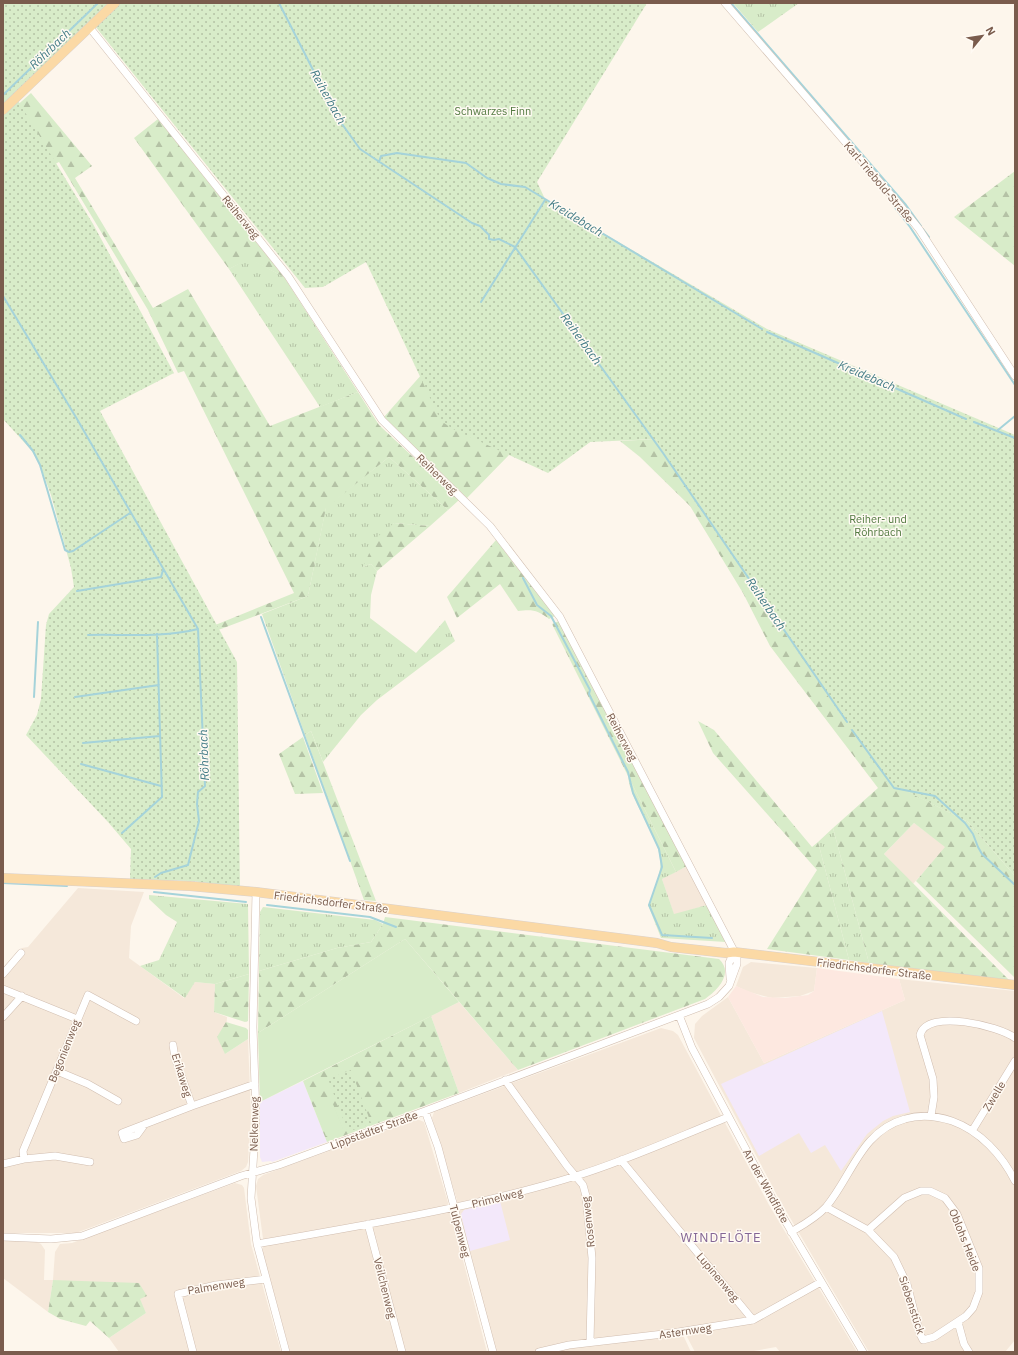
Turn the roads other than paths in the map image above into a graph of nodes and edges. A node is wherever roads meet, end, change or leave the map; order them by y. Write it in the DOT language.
graph roads {
  1 [pos="115,3"];
  2 [pos="725,3"];
  3 [pos="90,28"];
  4 [pos="3,110"];
  5 [pos="1015,376"];
  6 [pos="3,878"];
  7 [pos="256,892"];
  8 [pos="734,952"];
  9 [pos="21,953"];
  10 [pos="3,974"];
  11 [pos="1015,985"];
  12 [pos="3,988"];
  13 [pos="22,996"];
  14 [pos="679,1015"];
  15 [pos="3,1017"];
  16 [pos="77,1019"];
  17 [pos="136,1021"];
  18 [pos="1015,1038"];
  19 [pos="173,1045"];
  20 [pos="1015,1061"];
  21 [pos="57,1071"];
  22 [pos="505,1080"];
  23 [pos="255,1084"];
  24 [pos="118,1101"];
  25 [pos="192,1106"];
  26 [pos="425,1111"];
  27 [pos="931,1116"];
  28 [pos="728,1117"];
  29 [pos="145,1124"];
  30 [pos="972,1131"];
  31 [pos="24,1159"];
  32 [pos="621,1160"];
  33 [pos="90,1162"];
  34 [pos="3,1164"];
  35 [pos="252,1173"];
  36 [pos="577,1176"];
  37 [pos="1015,1181"];
  38 [pos="826,1206"];
  39 [pos="454,1208"];
  40 [pos="368,1224"];
  41 [pos="868,1230"];
  42 [pos="791,1232"];
  43 [pos="3,1237"];
  44 [pos="257,1244"];
  45 [pos="266,1279"];
  46 [pos="821,1282"];
  47 [pos="753,1320"];
  48 [pos="958,1322"];
  49 [pos="928,1340"];
  50 [pos="590,1342"];
  51 [pos="193,1352"];
  52 [pos="284,1352"];
  53 [pos="402,1352"];
  54 [pos="493,1352"];
  55 [pos="540,1352"];
  56 [pos="862,1352"];
  57 [pos="969,1352"];
  1 -- 3 [label="main road"];
  2 -- 5 [label="street, Karl-Triebold-Straße"];
  3 -- 4 [label="main road"];
  3 -- 8 [label="street, Reiherweg"];
  6 -- 7 [label="main road, Friedrichsdorfer Straße"];
  7 -- 8 [label="main road, Friedrichsdorfer Straße"];
  7 -- 23 [label="street, Nelkenweg"];
  8 -- 11 [label="main road, Friedrichsdorfer Straße"];
  8 -- 14 [label="street, Lippstädter Straße"];
  9 -- 10 [label="street"];
  12 -- 13 [label="street"];
  13 -- 15 [label="street"];
  13 -- 16 [label="street"];
  14 -- 22 [label="street, Lippstädter Straße"];
  14 -- 28 [label="street, An der Windflöte"];
  16 -- 17 [label="street, Begonienweg"];
  16 -- 21 [label="street, Begonienweg"];
  18 -- 27 [label="street"];
  19 -- 25 [label="street, Erikaweg"];
  20 -- 30 [label="street, Zwelle"];
  21 -- 24 [label="street"];
  21 -- 31 [label="street, Begonienweg"];
  22 -- 26 [label="street, Lippstädter Straße"];
  22 -- 36 [label="street, Rosenweg"];
  23 -- 25 [label="street, Erikaweg"];
  23 -- 35 [label="street, Nelkenweg"];
  25 -- 29 [label="street, Erikaweg"];
  26 -- 35 [label="street, Lippstädter Straße"];
  26 -- 39 [label="street, Tulpenweg"];
  27 -- 30 [label="street"];
  27 -- 38 [label="street"];
  28 -- 32 [label="street, Primelweg"];
  28 -- 42 [label="street, An der Windflöte"];
  30 -- 37 [label="street"];
  31 -- 33 [label="street"];
  31 -- 34 [label="street"];
  32 -- 36 [label="street, Primelweg"];
  32 -- 47 [label="street, Lupinenweg"];
  35 -- 43 [label="street, Lippstädter Straße"];
  35 -- 44 [label="street, Nelkenweg"];
  36 -- 39 [label="street, Primelweg"];
  36 -- 50 [label="street, Rosenweg"];
  38 -- 41 [label="street, Siebenstück"];
  38 -- 42 [label="street"];
  39 -- 40 [label="street, Primelweg"];
  39 -- 54 [label="street, Tulpenweg"];
  40 -- 44 [label="street, Primelweg"];
  40 -- 53 [label="street, Veilchenweg"];
  41 -- 48 [label="street, Oblohs Heide"];
  41 -- 49 [label="street, Siebenstück"];
  42 -- 46 [label="street, An der Windflöte"];
  44 -- 45 [label="street, Nelkenweg"];
  45 -- 51 [label="street, Palmenweg"];
  45 -- 52 [label="street, Nelkenweg"];
  46 -- 47 [label="street, Asternweg"];
  46 -- 56 [label="street, An der Windflöte"];
  47 -- 50 [label="street, Asternweg"];
  48 -- 49 [label="street, Oblohs Heide"];
  48 -- 57 [label="street"];
  50 -- 55 [label="street, Asternweg"];
}
